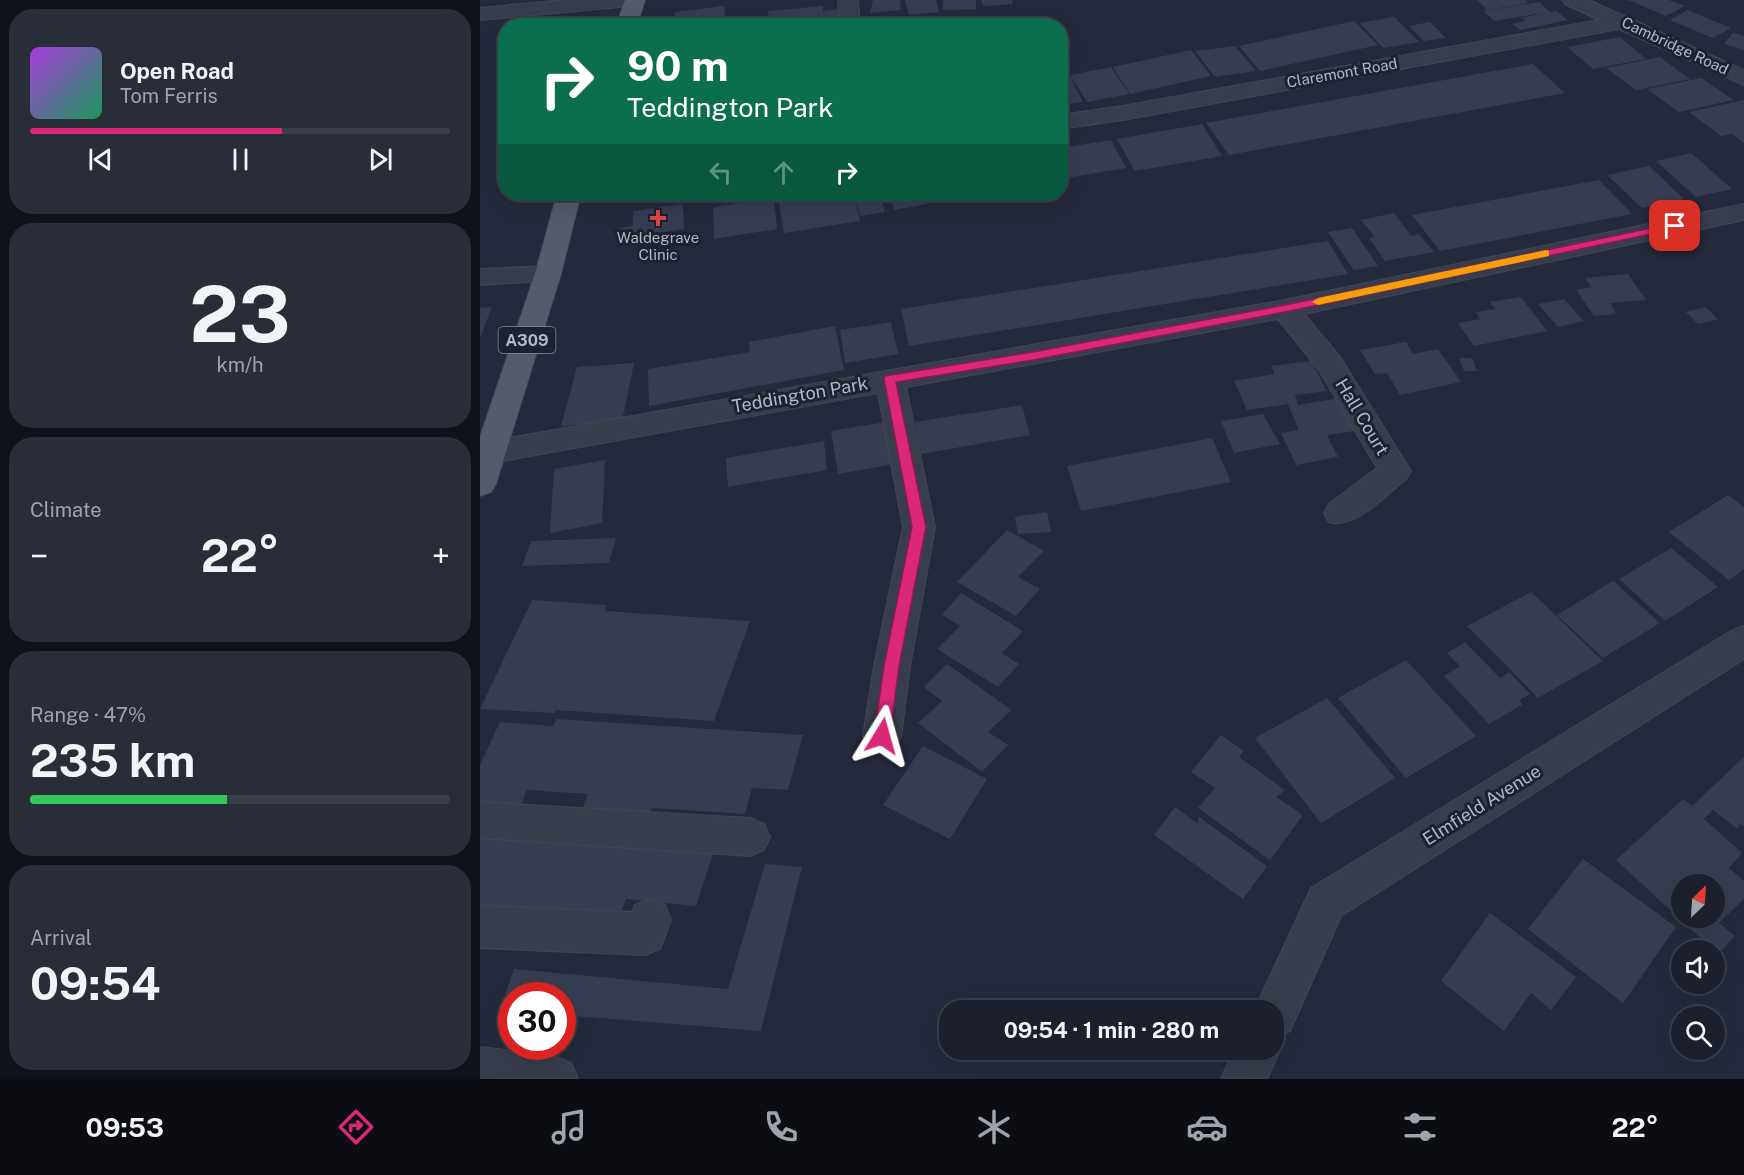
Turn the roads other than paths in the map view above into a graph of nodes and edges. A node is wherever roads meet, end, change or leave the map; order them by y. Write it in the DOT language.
graph roads {
  1 [pos="630,0"];
  2 [pos="635,0"];
  3 [pos="848,0"];
  4 [pos="1572,0"];
  5 [pos="480,14"];
  6 [pos="629,18"];
  7 [pos="849,18"];
  8 [pos="1623,22"];
  9 [pos="1744,78"];
  10 [pos="1068,121"];
  11 [pos="567,201"];
  12 [pos="1744,212"];
  13 [pos="548,274"];
  14 [pos="480,277"];
  15 [pos="1285,309"];
  16 [pos="890,379"];
  17 [pos="492,452"];
  18 [pos="480,484"];
  19 [pos="1340,513"];
  20 [pos="1744,641"];
  21 [pos="882,736"];
  22 [pos="480,820"];
  23 [pos="750,837"];
  24 [pos="650,920"];
  25 [pos="480,927"];
  26 [pos="1281,1000"];
  27 [pos="1253,1060"];
  28 [pos="480,1070"];
  29 [pos="555,1079"];
  30 [pos="1244,1079"];
  1 -- 5 [label="street"];
  2 -- 6 [label="main road"];
  3 -- 7 [label="street"];
  4 -- 8 [label="street, Cambridge Road"];
  8 -- 9 [label="street, Cambridge Road"];
  8 -- 10 [label="street, Claremont Road"];
  11 -- 13 [label="main road, A309"];
  12 -- 15 [label="street, Teddington Park"];
  13 -- 14 [label="street"];
  13 -- 17 [label="main road, A309"];
  15 -- 16 [label="street, Teddington Park"];
  15 -- 19 [label="street, Hall Court"];
  16 -- 17 [label="street, Teddington Park"];
  16 -- 21 [label="street"];
  17 -- 18 [label="main road, A309"];
  20 -- 26 [label="street, Elmfield Avenue"];
  22 -- 23 [label="street"];
  24 -- 25 [label="street"];
  27 -- 30 [label="street"];
  28 -- 29 [label="street"];
}
